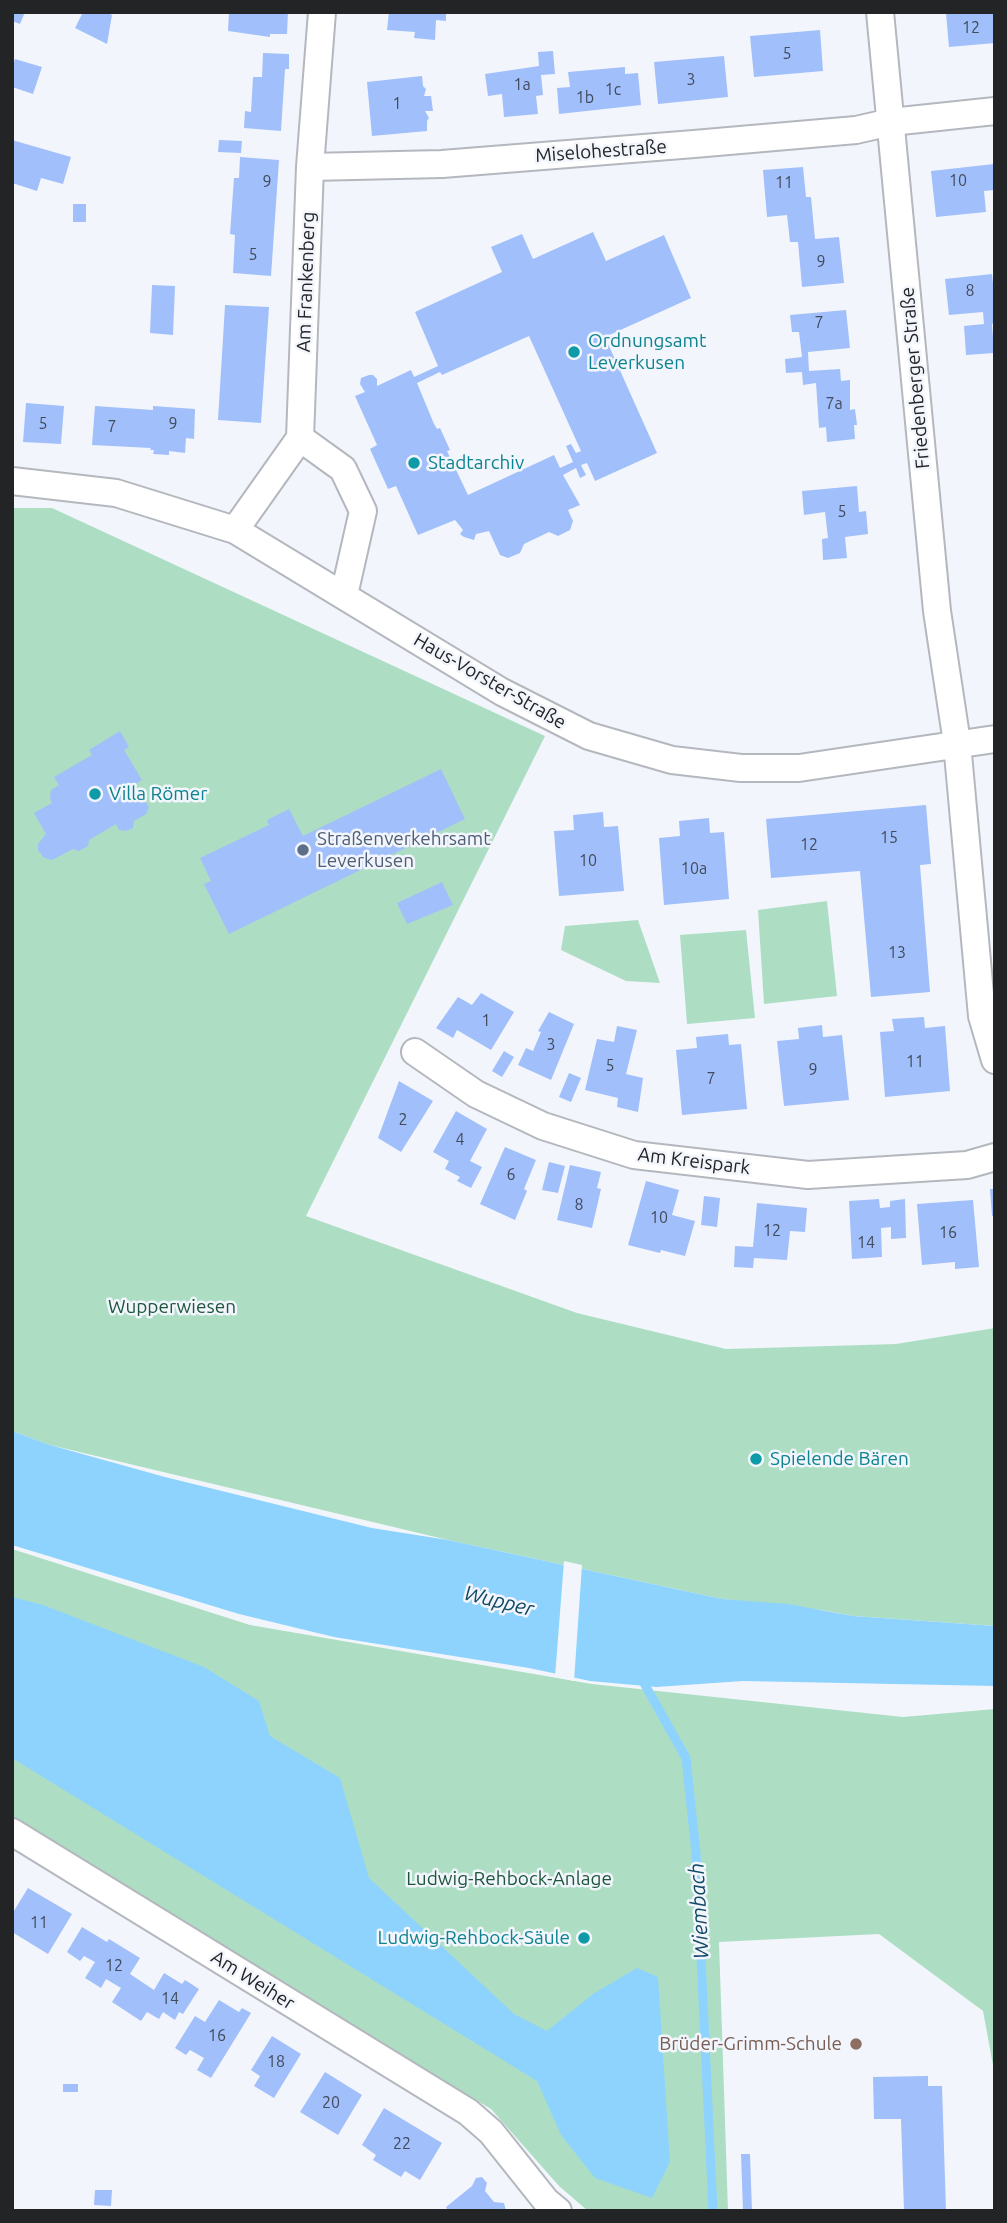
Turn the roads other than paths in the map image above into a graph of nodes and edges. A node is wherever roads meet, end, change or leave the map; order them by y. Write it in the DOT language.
graph roads {
  1 [pos="321,12"];
  2 [pos="880,12"];
  3 [pos="995,111"];
  4 [pos="891,122"];
  5 [pos="310,167"];
  6 [pos="300,438"];
  7 [pos="12,481"];
  8 [pos="235,530"];
  9 [pos="344,595"];
  10 [pos="995,739"];
  11 [pos="957,743"];
  12 [pos="415,1052"];
  13 [pos="995,1060"];
  14 [pos="995,1157"];
  15 [pos="12,1832"];
  16 [pos="558,2211"];
  1 -- 5 [label="street, Am Frankenberg"];
  2 -- 4 [label="street, Friedenberger Straße"];
  3 -- 4 [label="street, Miselohestraße"];
  4 -- 5 [label="street, Miselohestraße"];
  4 -- 11 [label="street, Friedenberger Straße"];
  5 -- 6 [label="street, Am Frankenberg"];
  6 -- 8 [label="street"];
  6 -- 9 [label="street"];
  7 -- 8 [label="street, Haus-Vorster-Straße"];
  8 -- 9 [label="street, Haus-Vorster-Straße"];
  9 -- 11 [label="street, Haus-Vorster-Straße"];
  10 -- 11 [label="street, Haus-Vorster-Straße"];
  11 -- 13 [label="street"];
  12 -- 14 [label="street, Am Kreispark"];
  15 -- 16 [label="street, Am Weiher"];
}
